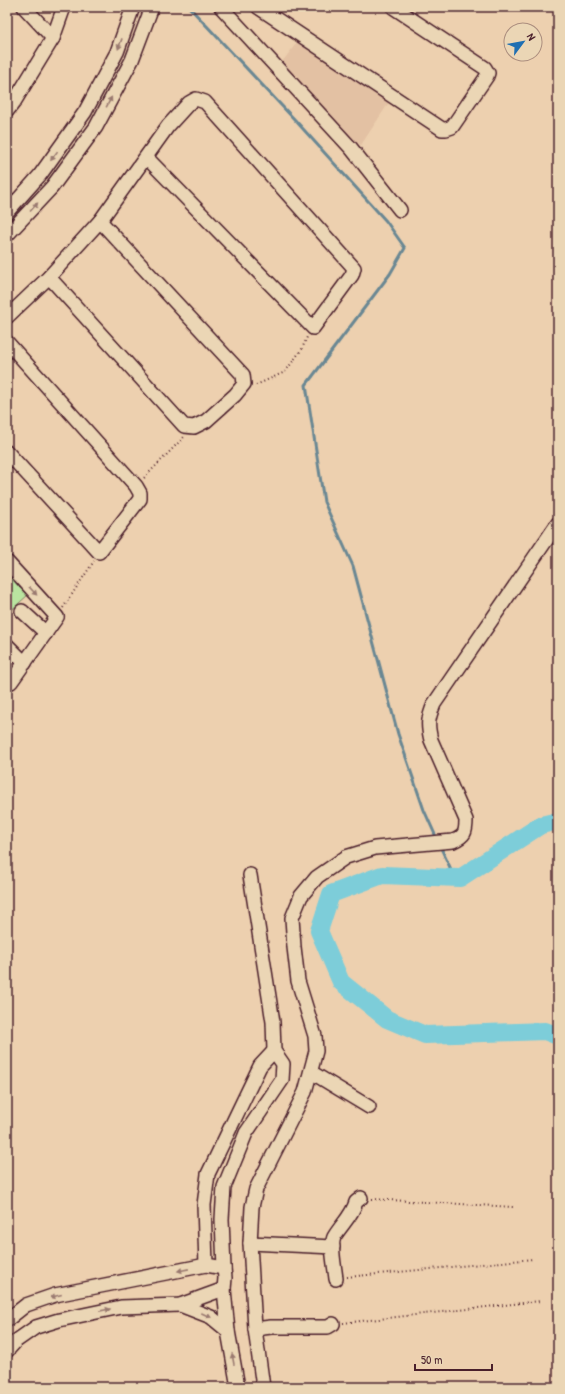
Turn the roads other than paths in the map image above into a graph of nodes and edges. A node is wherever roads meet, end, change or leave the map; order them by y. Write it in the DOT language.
graph roads {
  1 [pos="24,7"];
  2 [pos="64,7"];
  3 [pos="133,7"];
  4 [pos="152,7"];
  5 [pos="221,7"];
  6 [pos="258,7"];
  7 [pos="393,7"];
  8 [pos="53,38"];
  9 [pos="9,102"];
  10 [pos="146,157"];
  11 [pos="400,210"];
  12 [pos="7,212"];
  13 [pos="100,221"];
  14 [pos="7,235"];
  15 [pos="50,277"];
  16 [pos="7,317"];
  17 [pos="7,342"];
  18 [pos="7,452"];
  19 [pos="558,523"];
  20 [pos="7,562"];
  21 [pos="22,611"];
  22 [pos="46,633"];
  23 [pos="7,645"];
  24 [pos="25,663"];
  25 [pos="7,678"];
  26 [pos="250,875"];
  27 [pos="274,1051"];
  28 [pos="311,1072"];
  29 [pos="369,1106"];
  30 [pos="361,1198"];
  31 [pos="250,1243"];
  32 [pos="333,1247"];
  33 [pos="206,1266"];
  34 [pos="224,1268"];
  35 [pos="336,1278"];
  36 [pos="224,1289"];
  37 [pos="180,1305"];
  38 [pos="7,1320"];
  39 [pos="334,1324"];
  40 [pos="255,1329"];
  41 [pos="228,1331"];
  42 [pos="7,1351"];
  43 [pos="238,1387"];
  44 [pos="263,1387"];
  1 -- 8 [label="street"];
  2 -- 8 [label="street"];
  3 -- 12 [label="street, one-way"];
  14 -- 4 [label="street, one-way"];
  5 -- 11 [label="street"];
  6 -- 7 [label="street"];
  8 -- 9 [label="street"];
  10 -- 10 [label="street"];
  10 -- 13 [label="street"];
  13 -- 15 [label="street"];
  13 -- 15 [label="street"];
  15 -- 16 [label="street"];
  17 -- 18 [label="street"];
  19 -- 28 [label="street"];
  20 -- 22 [label="street, one-way"];
  21 -- 22 [label="street"];
  22 -- 24 [label="street"];
  23 -- 24 [label="street"];
  24 -- 25 [label="street"];
  26 -- 27 [label="street"];
  27 -- 33 [label="street"];
  27 -- 34 [label="street"];
  28 -- 29 [label="street"];
  28 -- 31 [label="street"];
  30 -- 32 [label="street"];
  31 -- 32 [label="street"];
  31 -- 40 [label="street"];
  32 -- 35 [label="street"];
  33 -- 34 [label="street"];
  33 -- 38 [label="street, one-way"];
  34 -- 36 [label="street"];
  36 -- 37 [label="street"];
  36 -- 41 [label="street"];
  37 -- 41 [label="street, one-way"];
  42 -- 37 [label="street, one-way"];
  39 -- 40 [label="street"];
  40 -- 44 [label="street"];
  43 -- 41 [label="street, one-way"];
}
